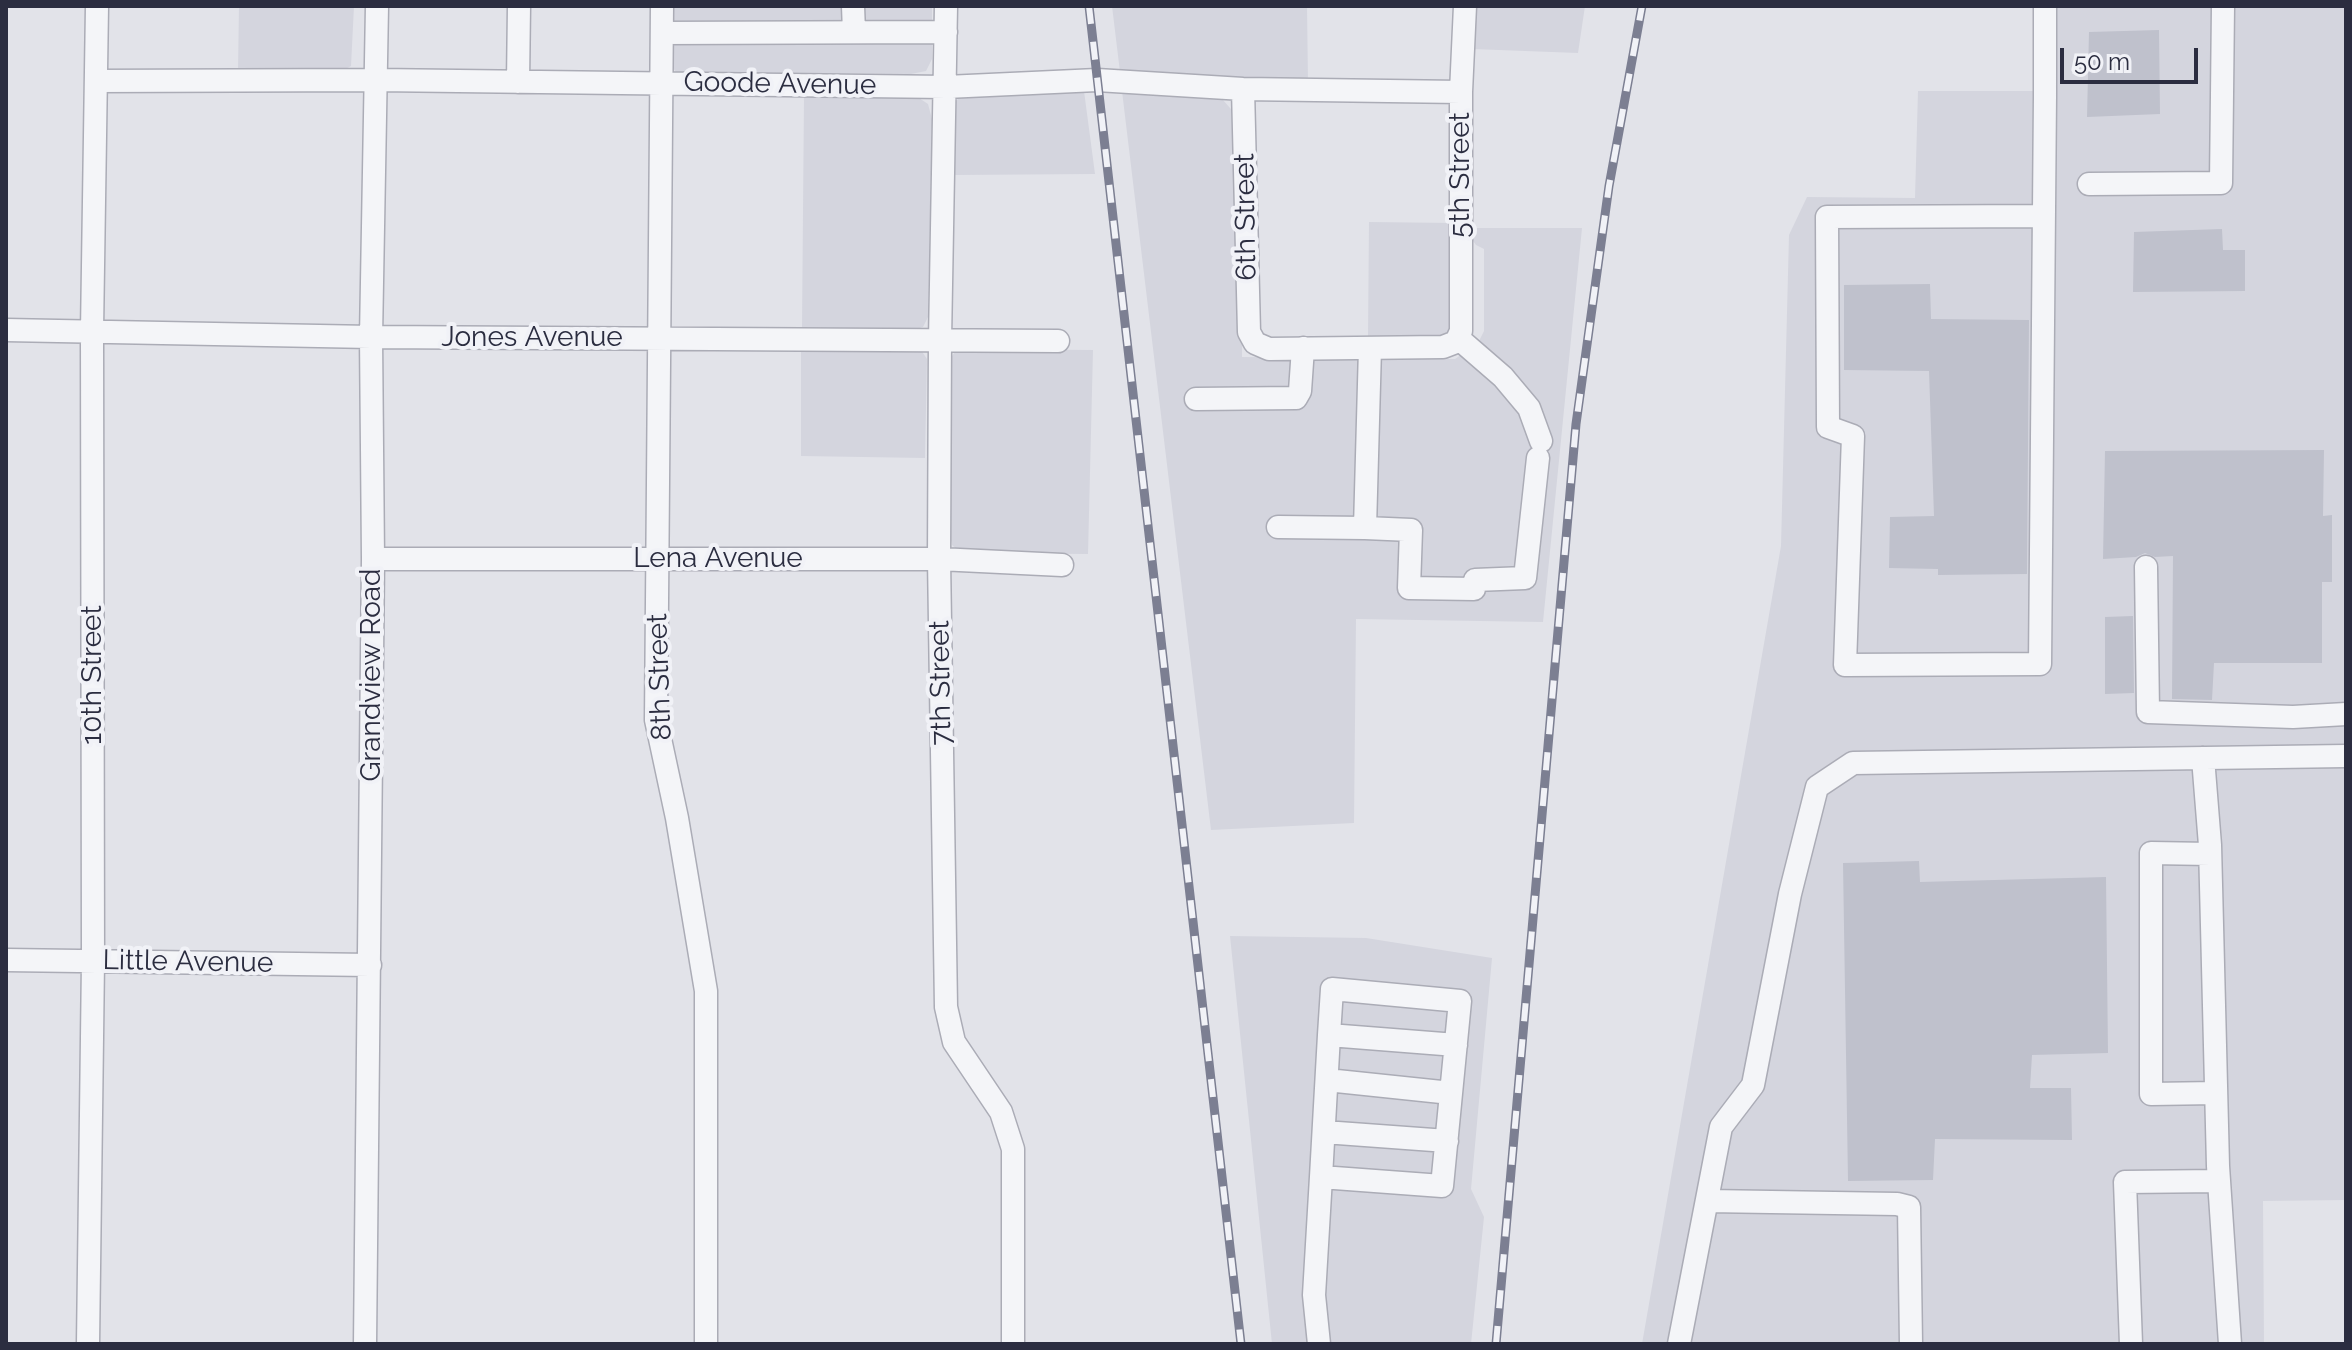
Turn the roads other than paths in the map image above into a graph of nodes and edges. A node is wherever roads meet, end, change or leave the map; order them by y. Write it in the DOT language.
graph roads {
  1 [pos="97,6"];
  2 [pos="377,6"];
  3 [pos="519,6"];
  4 [pos="662,6"];
  5 [pos="853,6"];
  6 [pos="946,6"];
  7 [pos="1465,6"];
  8 [pos="2045,6"];
  9 [pos="2223,6"];
  10 [pos="854,32"];
  11 [pos="946,32"];
  12 [pos="662,33"];
  13 [pos="377,80"];
  14 [pos="97,81"];
  15 [pos="518,82"];
  16 [pos="662,82"];
  17 [pos="946,87"];
  18 [pos="1243,89"];
  19 [pos="1461,92"];
  20 [pos="2089,184"];
  21 [pos="2044,216"];
  22 [pos="6,330"];
  23 [pos="92,331"];
  24 [pos="371,337"];
  25 [pos="658,338"];
  26 [pos="940,340"];
  27 [pos="1457,340"];
  28 [pos="1058,341"];
  29 [pos="1303,348"];
  30 [pos="1370,348"];
  31 [pos="1196,399"];
  32 [pos="1278,527"];
  33 [pos="1365,528"];
  34 [pos="373,559"];
  35 [pos="658,559"];
  36 [pos="939,559"];
  37 [pos="1062,565"];
  38 [pos="2146,567"];
  39 [pos="2346,714"];
  40 [pos="2346,756"];
  41 [pos="2203,758"];
  42 [pos="2210,854"];
  43 [pos="6,960"];
  44 [pos="93,961"];
  45 [pos="370,965"];
  46 [pos="1329,1035"];
  47 [pos="1456,1045"];
  48 [pos="1327,1080"];
  49 [pos="1451,1093"];
  50 [pos="2216,1093"];
  51 [pos="1324,1132"];
  52 [pos="1447,1141"];
  53 [pos="1321,1177"];
  54 [pos="2219,1181"];
  55 [pos="1708,1201"];
  56 [pos="88,1344"];
  57 [pos="365,1344"];
  58 [pos="706,1344"];
  59 [pos="1013,1344"];
  60 [pos="1319,1344"];
  61 [pos="1679,1344"];
  62 [pos="1911,1344"];
  63 [pos="2131,1344"];
  64 [pos="2230,1344"];
  1 -- 14 [label="street, 10th Street"];
  2 -- 13 [label="street, Grandview Road"];
  3 -- 15 [label="street"];
  4 -- 12 [label="street, 8th Street"];
  5 -- 10 [label="street"];
  6 -- 11 [label="street, 7th Street"];
  7 -- 19 [label="street, 5th Street"];
  8 -- 21 [label="street"];
  9 -- 20 [label="street"];
  10 -- 11 [label="street"];
  10 -- 12 [label="street"];
  11 -- 17 [label="street, 7th Street"];
  12 -- 16 [label="street, 8th Street"];
  13 -- 14 [label="street, Goode Avenue"];
  13 -- 15 [label="street, Goode Avenue"];
  13 -- 24 [label="street, Grandview Road"];
  14 -- 23 [label="street, 10th Street"];
  15 -- 16 [label="street, Goode Avenue"];
  16 -- 17 [label="street, Goode Avenue"];
  16 -- 25 [label="street, 8th Street"];
  17 -- 18 [label="street, Goode Avenue"];
  17 -- 26 [label="street, 7th Street"];
  18 -- 19 [label="street, Goode Avenue"];
  18 -- 29 [label="street, 6th Street"];
  19 -- 27 [label="street, 5th Street"];
  21 -- 21 [label="street"];
  22 -- 23 [label="street, Jones Avenue"];
  23 -- 24 [label="street, Jones Avenue"];
  23 -- 44 [label="street, 10th Street"];
  24 -- 25 [label="street, Jones Avenue"];
  24 -- 34 [label="street, Grandview Road"];
  25 -- 26 [label="street, Jones Avenue"];
  25 -- 35 [label="street, 8th Street"];
  26 -- 28 [label="street, Jones Avenue"];
  26 -- 36 [label="street, 7th Street"];
  27 -- 30 [label="street"];
  27 -- 33 [label="street"];
  29 -- 30 [label="street"];
  29 -- 31 [label="street"];
  30 -- 33 [label="street"];
  32 -- 33 [label="street"];
  34 -- 35 [label="street, Lena Avenue"];
  34 -- 45 [label="street, Grandview Road"];
  35 -- 36 [label="street, Lena Avenue"];
  35 -- 58 [label="street, 8th Street"];
  36 -- 37 [label="street, Lena Avenue"];
  36 -- 59 [label="street, 7th Street"];
  38 -- 39 [label="street"];
  40 -- 41 [label="street"];
  41 -- 42 [label="street"];
  41 -- 55 [label="street"];
  42 -- 50 [label="street"];
  42 -- 50 [label="street"];
  43 -- 44 [label="street, Little Avenue"];
  44 -- 45 [label="street, Little Avenue"];
  44 -- 56 [label="street, 10th Street"];
  45 -- 57 [label="street, Grandview Road"];
  46 -- 47 [label="street"];
  46 -- 47 [label="street"];
  46 -- 48 [label="street"];
  47 -- 49 [label="street"];
  48 -- 49 [label="street"];
  48 -- 51 [label="street"];
  49 -- 52 [label="street"];
  50 -- 54 [label="street"];
  51 -- 52 [label="street"];
  51 -- 53 [label="street"];
  52 -- 53 [label="street"];
  53 -- 60 [label="street"];
  54 -- 63 [label="street"];
  54 -- 64 [label="street"];
  55 -- 61 [label="street"];
  55 -- 62 [label="street"];
}
